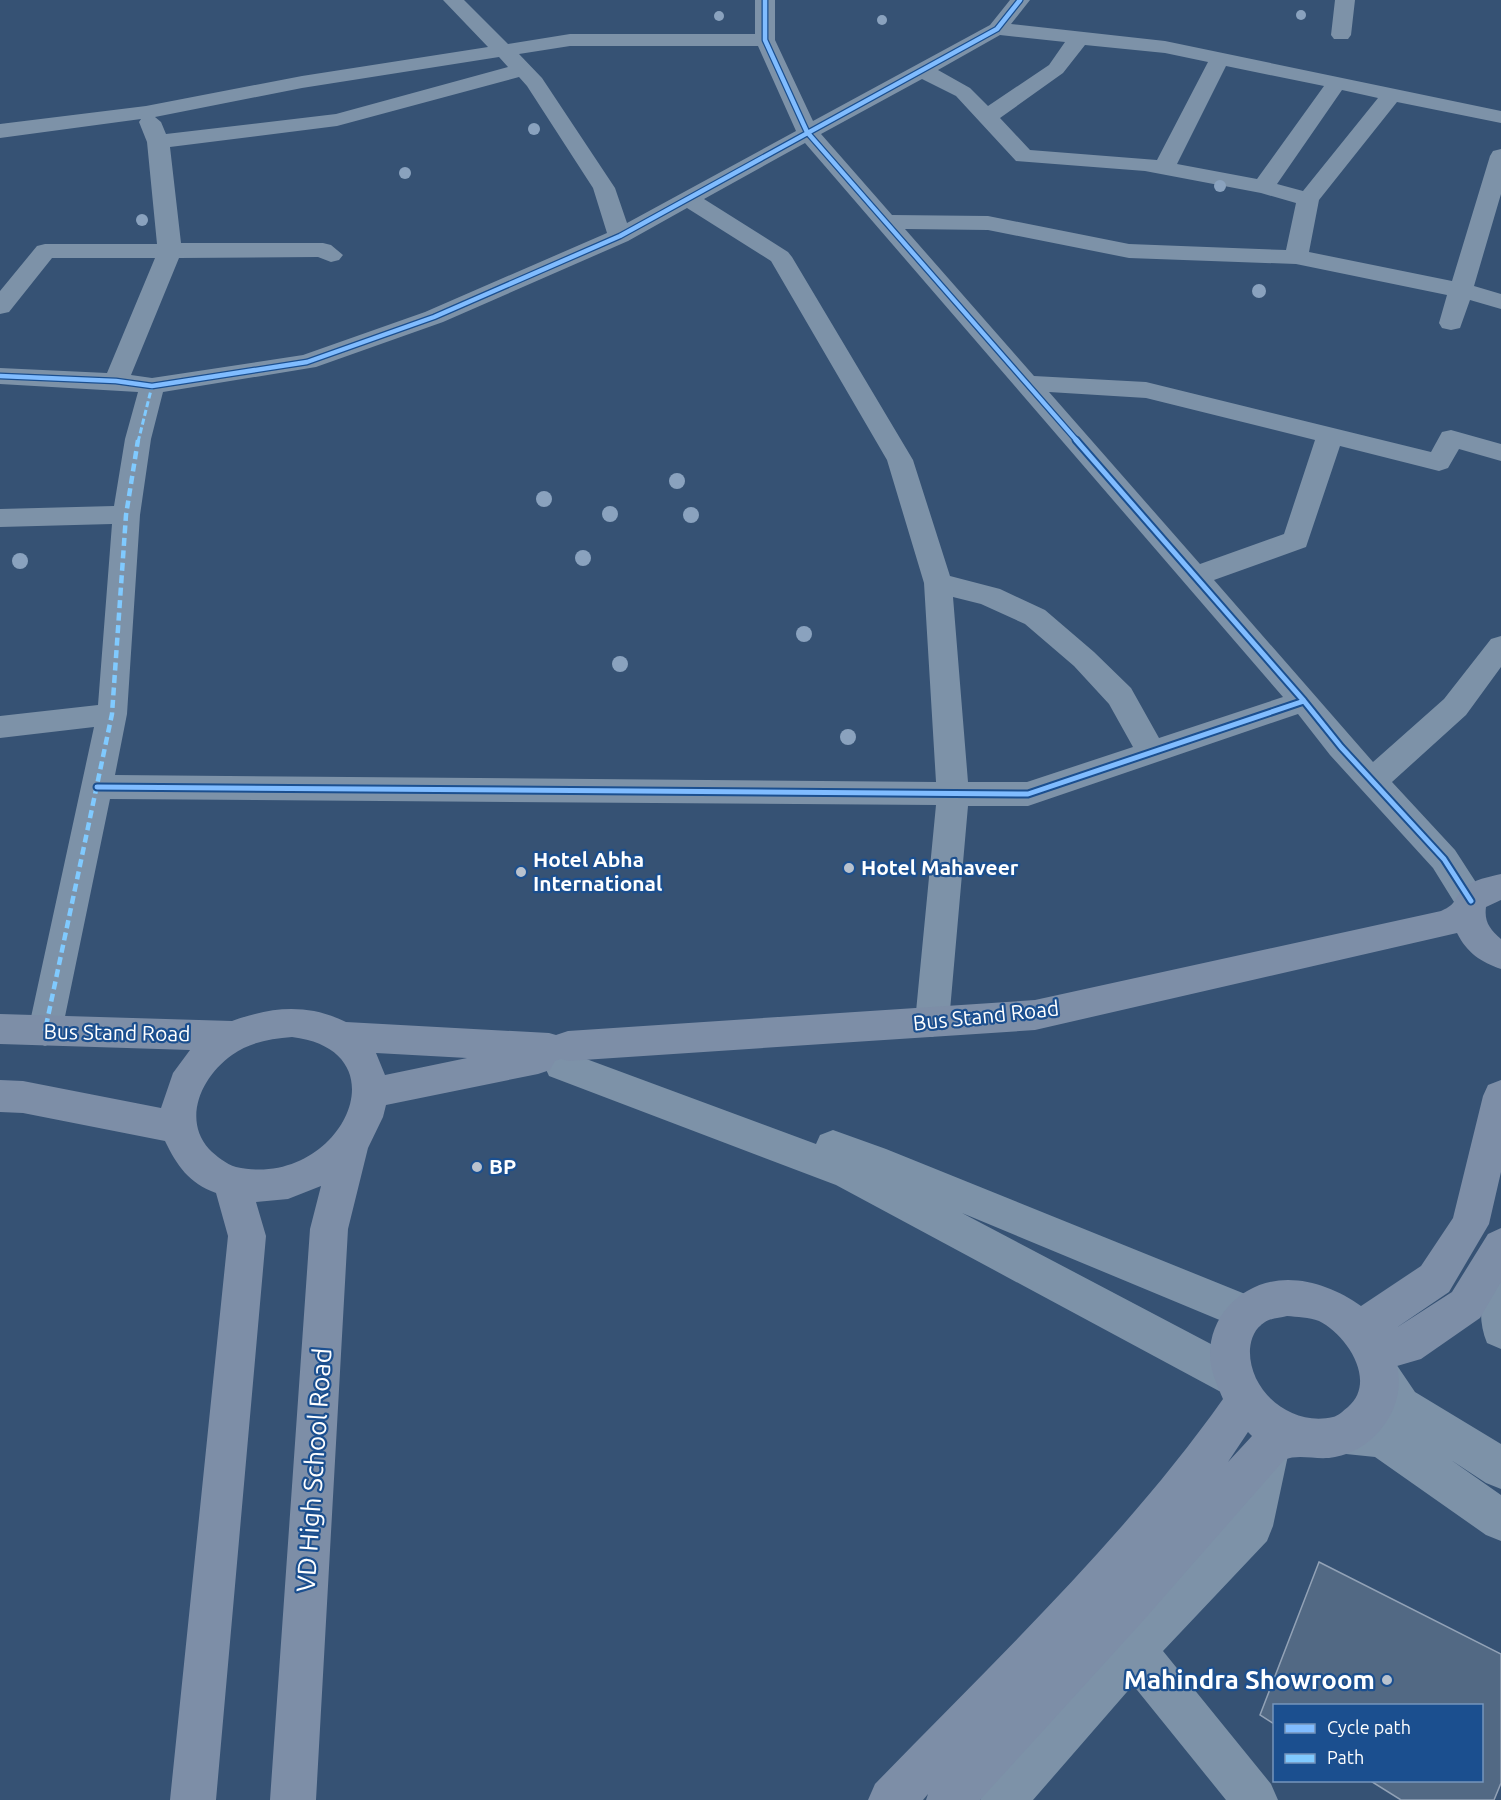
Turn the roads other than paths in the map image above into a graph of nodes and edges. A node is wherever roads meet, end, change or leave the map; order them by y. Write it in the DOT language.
graph roads {
  1 [pos="453,0"];
  2 [pos="765,0"];
  3 [pos="1020,0"];
  4 [pos="1346,0"];
  5 [pos="997,29"];
  6 [pos="1341,35"];
  7 [pos="1079,38"];
  8 [pos="765,40"];
  9 [pos="502,50"];
  10 [pos="1220,58"];
  11 [pos="522,70"];
  12 [pos="922,70"];
  13 [pos="1337,83"];
  14 [pos="1392,94"];
  15 [pos="146,112"];
  16 [pos="987,117"];
  17 [pos="1501,117"];
  18 [pos="0,131"];
  19 [pos="807,132"];
  20 [pos="158,142"];
  21 [pos="1501,156"];
  22 [pos="1164,168"];
  23 [pos="1263,187"];
  24 [pos="687,198"];
  25 [pos="1308,199"];
  26 [pos="886,222"];
  27 [pos="620,236"];
  28 [pos="170,250"];
  29 [pos="331,255"];
  30 [pos="1296,257"];
  31 [pos="1461,290"];
  32 [pos="1501,302"];
  33 [pos="0,307"];
  34 [pos="1451,323"];
  35 [pos="0,376"];
  36 [pos="116,381"];
  37 [pos="1027,383"];
  38 [pos="152,386"];
  39 [pos="1330,435"];
  40 [pos="1501,453"];
  41 [pos="126,515"];
  42 [pos="0,518"];
  43 [pos="1195,576"];
  44 [pos="938,583"];
  45 [pos="1501,646"];
  46 [pos="1304,701"];
  47 [pos="112,714"];
  48 [pos="0,727"];
  49 [pos="1152,752"];
  50 [pos="1372,781"];
  51 [pos="97,787"];
  52 [pos="953,794"];
  53 [pos="1484,897"];
  54 [pos="1500,956"];
  55 [pos="932,1022"];
  56 [pos="0,1029"];
  57 [pos="45,1031"];
  58 [pos="233,1036"];
  59 [pos="340,1036"];
  60 [pos="559,1054"];
  61 [pos="370,1093"];
  62 [pos="0,1096"];
  63 [pos="1501,1096"];
  64 [pos="177,1127"];
  65 [pos="351,1143"];
  66 [pos="232,1184"];
  67 [pos="1501,1246"];
  68 [pos="1501,1296"];
  69 [pos="1246,1314"];
  70 [pos="1501,1330"];
  71 [pos="1370,1351"];
  72 [pos="1240,1389"];
  73 [pos="1346,1434"];
  74 [pos="1282,1441"];
  75 [pos="1501,1468"];
  76 [pos="1501,1520"];
  77 [pos="1134,1651"];
  78 [pos="193,1800"];
  79 [pos="293,1800"];
  80 [pos="891,1800"];
  81 [pos="949,1800"];
  82 [pos="1003,1800"];
  83 [pos="1256,1800"];
  1 -- 9 [label="street"];
  2 -- 8 [label="street"];
  3 -- 5 [label="street"];
  4 -- 6 [label="street"];
  5 -- 7 [label="street"];
  5 -- 12 [label="street"];
  7 -- 10 [label="street"];
  7 -- 16 [label="street"];
  8 -- 9 [label="street"];
  8 -- 19 [label="street"];
  9 -- 11 [label="street"];
  9 -- 15 [label="street"];
  10 -- 13 [label="street"];
  10 -- 22 [label="street"];
  11 -- 20 [label="street"];
  11 -- 27 [label="street"];
  12 -- 16 [label="street"];
  12 -- 19 [label="street"];
  13 -- 14 [label="street"];
  13 -- 23 [label="street"];
  14 -- 17 [label="street"];
  14 -- 25 [label="street"];
  15 -- 18 [label="street"];
  15 -- 20 [label="street"];
  16 -- 22 [label="street"];
  19 -- 24 [label="street"];
  19 -- 26 [label="street"];
  20 -- 28 [label="street"];
  21 -- 31 [label="street"];
  22 -- 23 [label="street"];
  23 -- 25 [label="street"];
  24 -- 27 [label="street"];
  24 -- 44 [label="street"];
  25 -- 30 [label="street"];
  26 -- 30 [label="street"];
  26 -- 37 [label="street"];
  27 -- 38 [label="street"];
  28 -- 29 [label="street"];
  28 -- 33 [label="street"];
  28 -- 36 [label="street"];
  30 -- 31 [label="street"];
  31 -- 32 [label="street"];
  31 -- 34 [label="street"];
  35 -- 36 [label="street"];
  36 -- 38 [label="street"];
  37 -- 39 [label="street"];
  37 -- 43 [label="street"];
  38 -- 41 [label="street"];
  39 -- 40 [label="street"];
  39 -- 43 [label="street"];
  41 -- 42 [label="street"];
  41 -- 47 [label="street"];
  43 -- 46 [label="street"];
  44 -- 49 [label="street"];
  44 -- 52 [label="street"];
  45 -- 50 [label="street"];
  46 -- 49 [label="street"];
  46 -- 50 [label="street"];
  47 -- 48 [label="street"];
  47 -- 51 [label="street"];
  49 -- 52 [label="street"];
  50 -- 53 [label="street"];
  51 -- 52 [label="street"];
  51 -- 57 [label="street"];
  52 -- 55 [label="street"];
  53 -- 54 [label="main road"];
  53 -- 55 [label="main road, Bus Stand Road"];
  55 -- 60 [label="main road, Bus Stand Road"];
  56 -- 57 [label="main road, Bus Stand Road"];
  57 -- 58 [label="main road, Bus Stand Road"];
  58 -- 59 [label="main road"];
  58 -- 64 [label="main road"];
  59 -- 60 [label="main road, Bus Stand Road"];
  59 -- 61 [label="main road"];
  60 -- 61 [label="main road"];
  60 -- 69 [label="street"];
  60 -- 72 [label="street"];
  61 -- 65 [label="main road"];
  62 -- 64 [label="main road"];
  63 -- 71 [label="main road"];
  64 -- 66 [label="main road"];
  65 -- 66 [label="main road"];
  65 -- 79 [label="main road, VD High School Road"];
  66 -- 78 [label="main road"];
  67 -- 71 [label="main road"];
  68 -- 70 [label="street"];
  69 -- 71 [label="main road"];
  69 -- 72 [label="main road"];
  71 -- 73 [label="main road"];
  71 -- 75 [label="street"];
  72 -- 74 [label="main road"];
  72 -- 80 [label="main road"];
  73 -- 74 [label="main road"];
  73 -- 76 [label="street"];
  74 -- 77 [label="street"];
  74 -- 81 [label="main road"];
  77 -- 82 [label="street"];
  77 -- 83 [label="street"];
}
